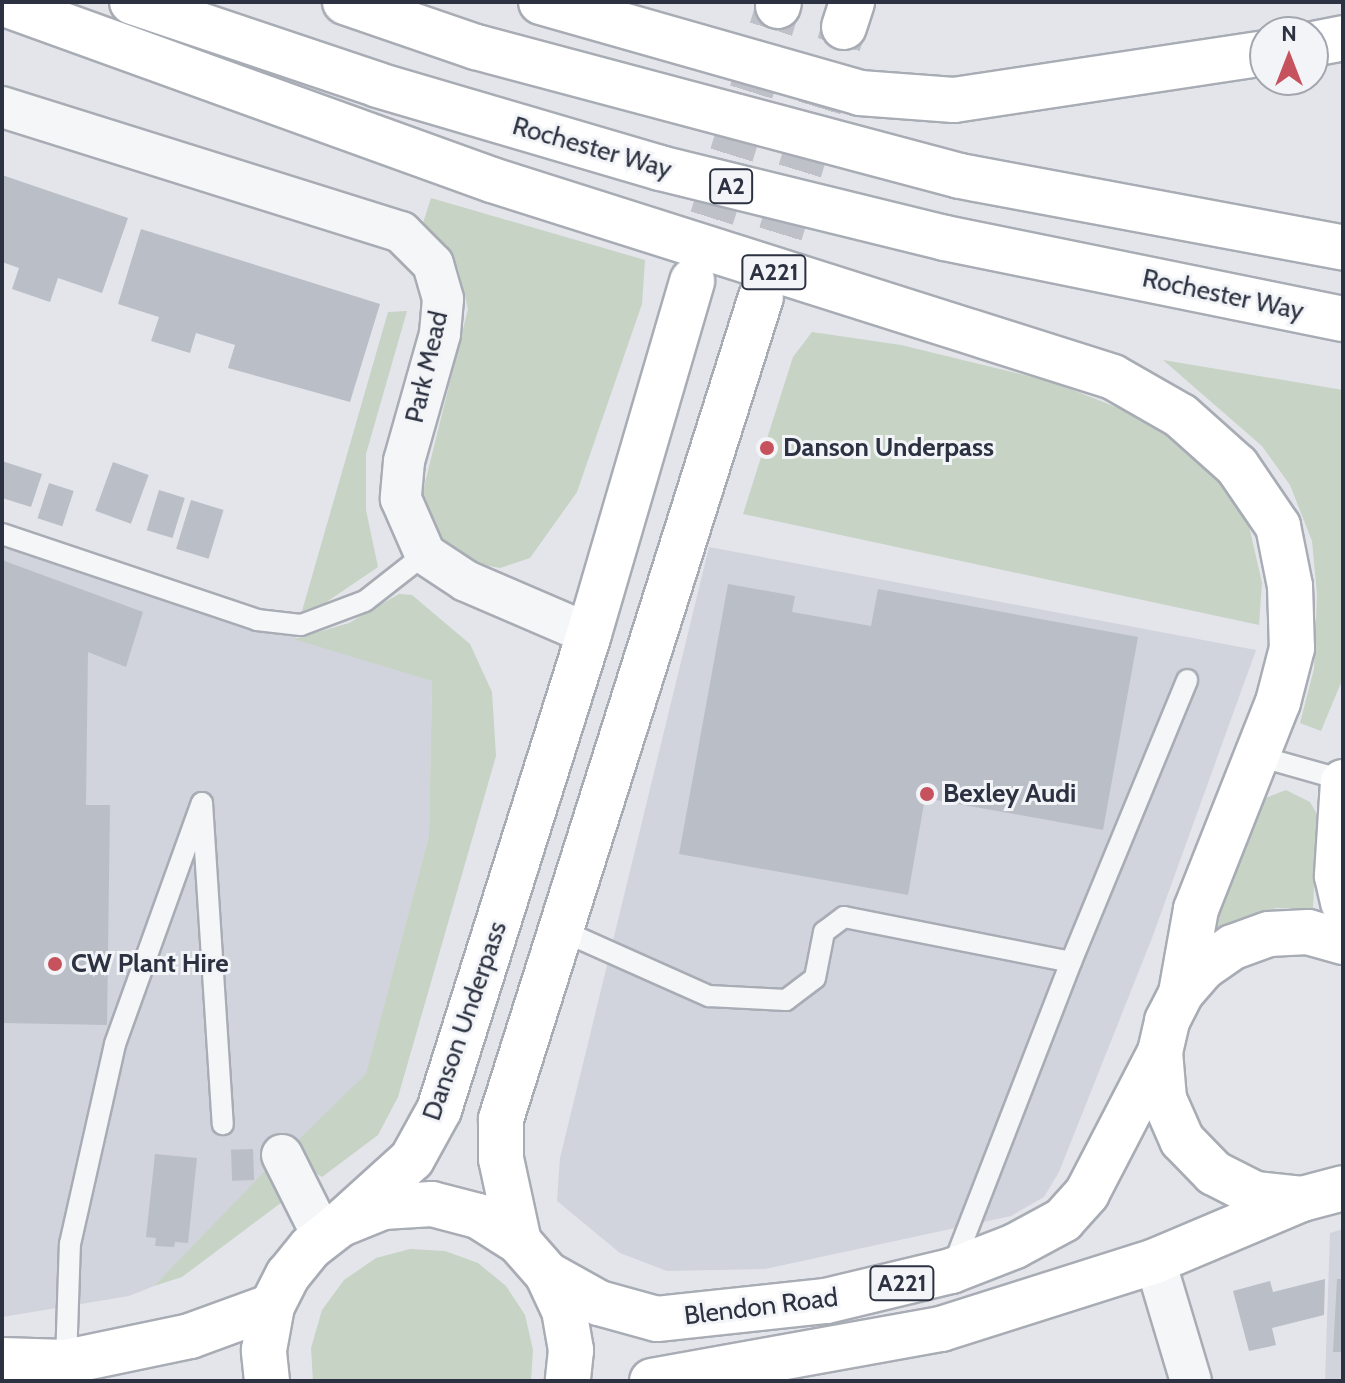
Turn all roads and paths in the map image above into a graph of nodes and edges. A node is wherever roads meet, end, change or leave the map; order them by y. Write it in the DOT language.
graph roads {
  1 [pos="132,2"];
  2 [pos="345,2"];
  3 [pos="541,2"];
  4 [pos="2,3"];
  5 [pos="1249,55"];
  6 [pos="2,107"];
  7 [pos="1343,248"];
  8 [pos="692,281"];
  9 [pos="761,297"];
  10 [pos="1343,319"];
  11 [pos="2,534"];
  12 [pos="425,554"];
  13 [pos="589,634"];
  14 [pos="1187,680"];
  15 [pos="1258,756"];
  16 [pos="1343,781"];
  17 [pos="1343,903"];
  18 [pos="565,932"];
  19 [pos="1343,942"];
  20 [pos="1071,962"];
  21 [pos="1181,993"];
  22 [pos="1160,1052"];
  23 [pos="223,1124"];
  24 [pos="282,1155"];
  25 [pos="1343,1188"];
  26 [pos="1302,1199"];
  27 [pos="331,1231"];
  28 [pos="519,1242"];
  29 [pos="1155,1261"];
  30 [pos="951,1271"];
  31 [pos="547,1274"];
  32 [pos="272,1306"];
  33 [pos="2,1360"];
  34 [pos="66,1362"];
  35 [pos="137,1381"];
  36 [pos="267,1381"];
  37 [pos="568,1381"];
  38 [pos="652,1381"];
  39 [pos="1191,1381"];
  1 -- 10 [label="main road, Rochester Way / A2"];
  2 -- 7 [label="main road"];
  3 -- 5 [label="main road"];
  4 -- 15 [label="main road, A221"];
  6 -- 12 [label="street, Park Mead"];
  8 -- 13 [label="main road, Danson Underpass / A221"];
  9 -- 18 [label="main road, A221"];
  11 -- 12 [label="lane"];
  12 -- 13 [label="street"];
  13 -- 27 [label="main road, Danson Underpass / A221"];
  14 -- 20 [label="lane"];
  15 -- 16 [label="lane"];
  15 -- 21 [label="main road, A221"];
  16 -- 17 [label="main road"];
  18 -- 20 [label="lane"];
  18 -- 28 [label="main road, A221"];
  19 -- 21 [label="main road, Blendon Road / A221"];
  20 -- 30 [label="lane"];
  21 -- 22 [label="main road, Blendon Road / A221"];
  22 -- 26 [label="main road, Blendon Road / A221"];
  22 -- 30 [label="main road, Blendon Road / A221"];
  23 -- 34 [label="lane"];
  24 -- 27 [label="street"];
  25 -- 26 [label="main road, Blendon Road / A221"];
  26 -- 29 [label="main road, Blendon Road / A221"];
  27 -- 28 [label="main road, A221"];
  27 -- 32 [label="main road, A221"];
  28 -- 31 [label="main road, A221"];
  29 -- 38 [label="main road, Blendon Road / A221"];
  29 -- 39 [label="street"];
  30 -- 31 [label="main road, Blendon Road / A221"];
  31 -- 37 [label="main road, A221"];
  32 -- 34 [label="main road"];
  32 -- 36 [label="main road, A221"];
  33 -- 34 [label="main road"];
  34 -- 35 [label="main road"];
}
